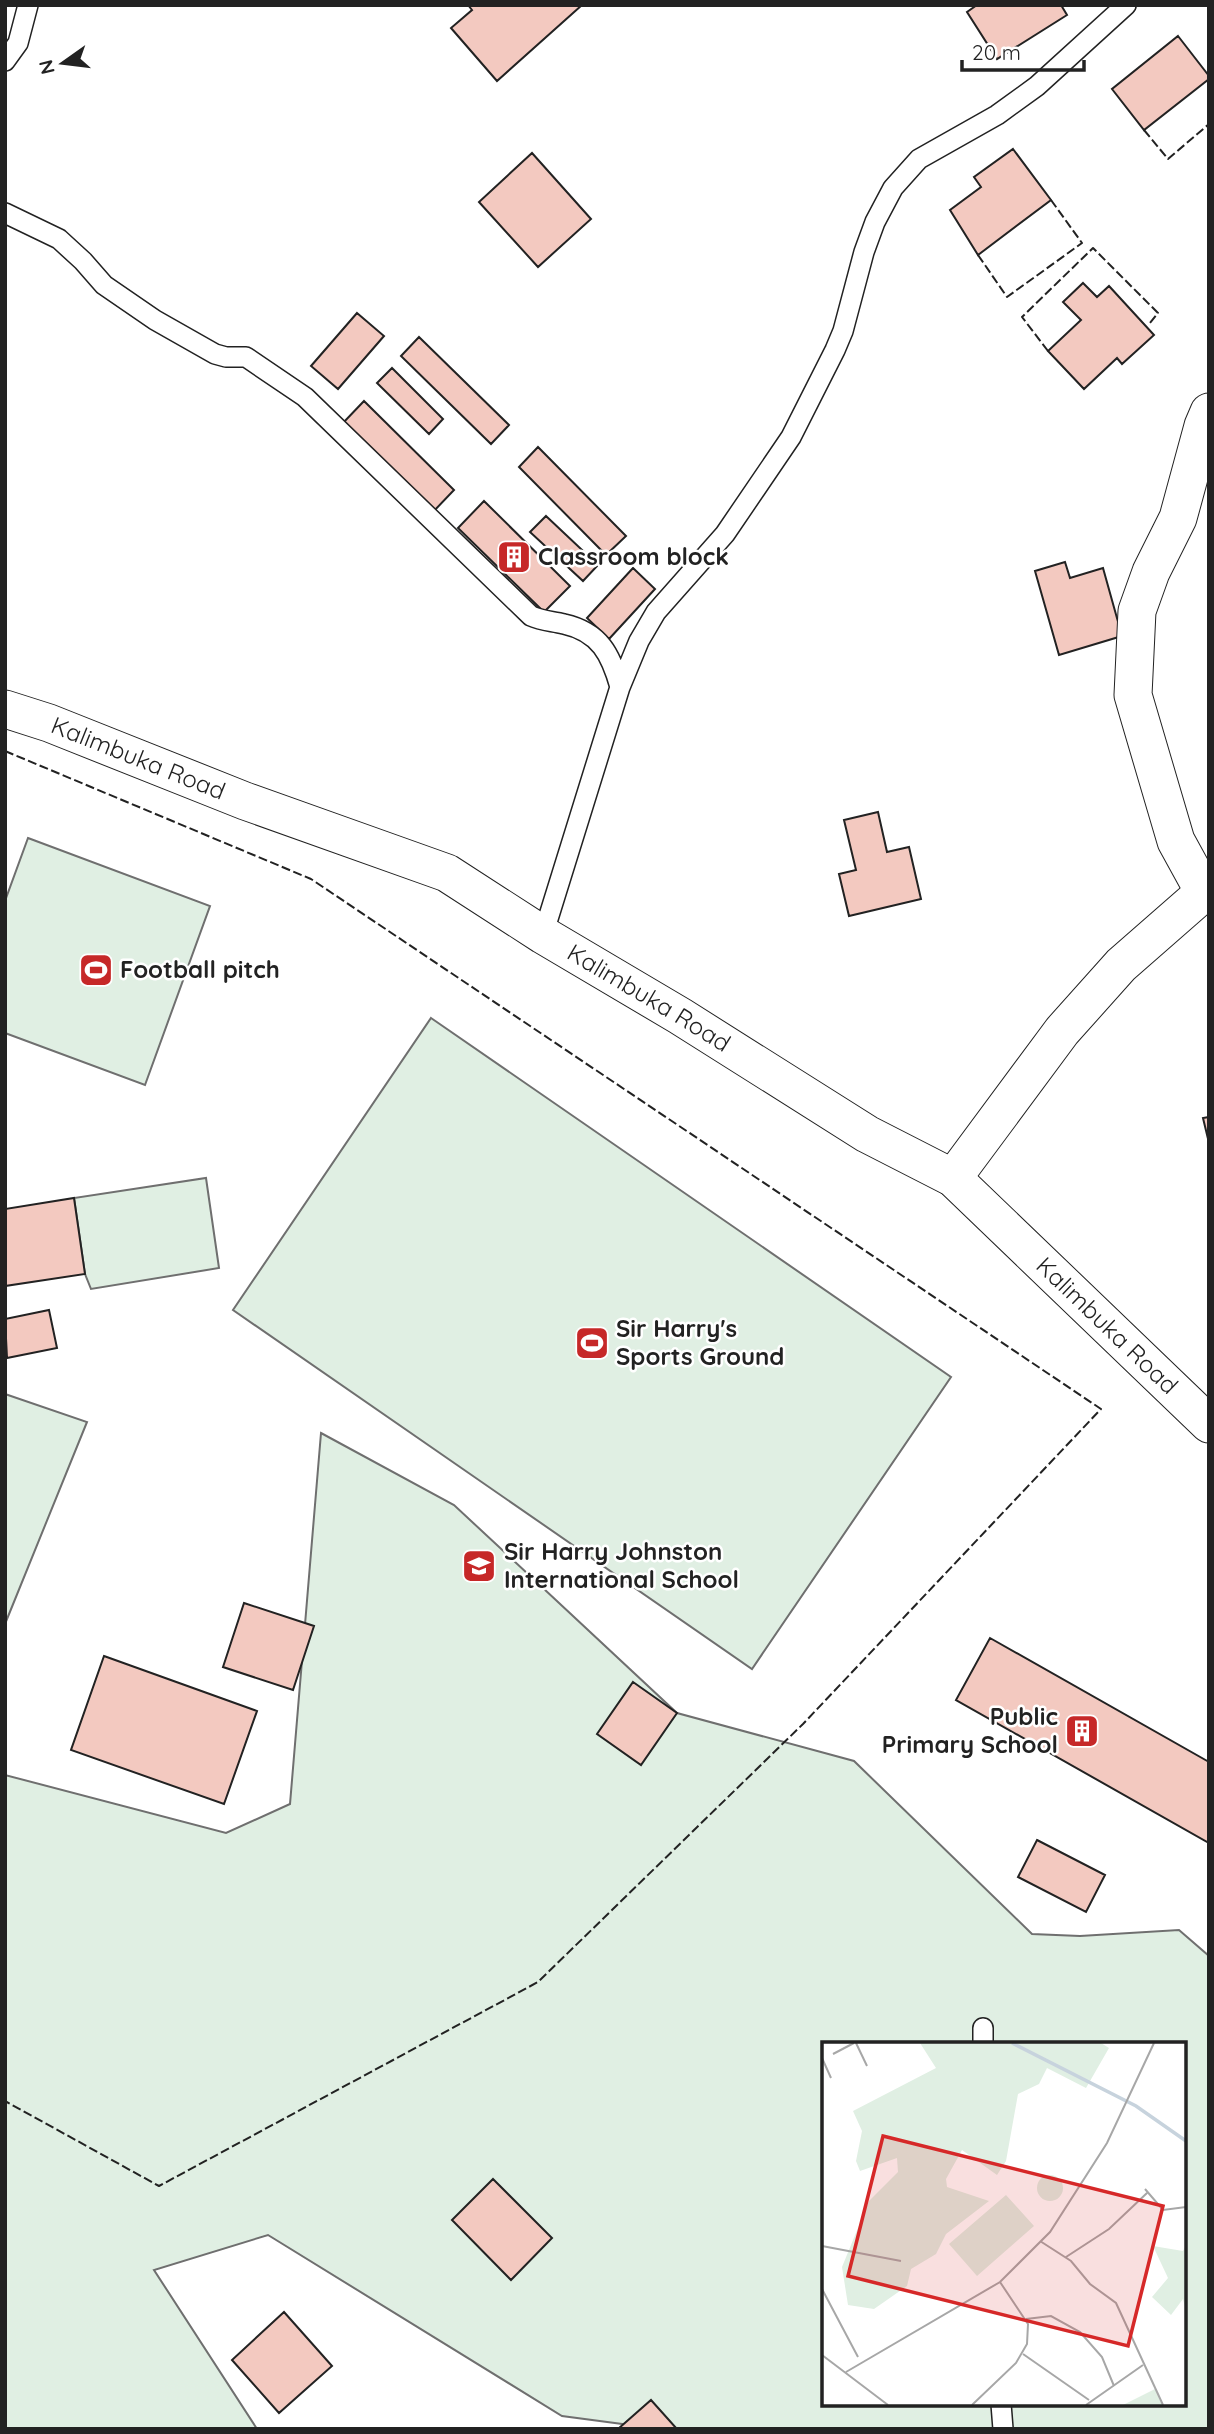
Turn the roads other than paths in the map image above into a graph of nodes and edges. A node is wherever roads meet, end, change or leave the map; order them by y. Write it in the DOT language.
graph roads {
  1 [pos="29,5"];
  2 [pos="1126,5"];
  3 [pos="5,61"];
  4 [pos="5,213"];
  5 [pos="1209,412"];
  6 [pos="620,687"];
  7 [pos="5,709"];
  8 [pos="1207,890"];
  9 [pos="543,935"];
  10 [pos="953,1178"];
  11 [pos="1209,1424"];
  12 [pos="1001,2406"];
  13 [pos="1003,2429"];
  1 -- 3 [label="lane"];
  2 -- 6 [label="lane"];
  4 -- 6 [label="lane"];
  5 -- 8 [label="street"];
  6 -- 9 [label="lane"];
  7 -- 9 [label="street, Kalimbuka Road"];
  8 -- 10 [label="street"];
  9 -- 10 [label="street, Kalimbuka Road"];
  10 -- 11 [label="street, Kalimbuka Road"];
  12 -- 13 [label="lane"];
}
